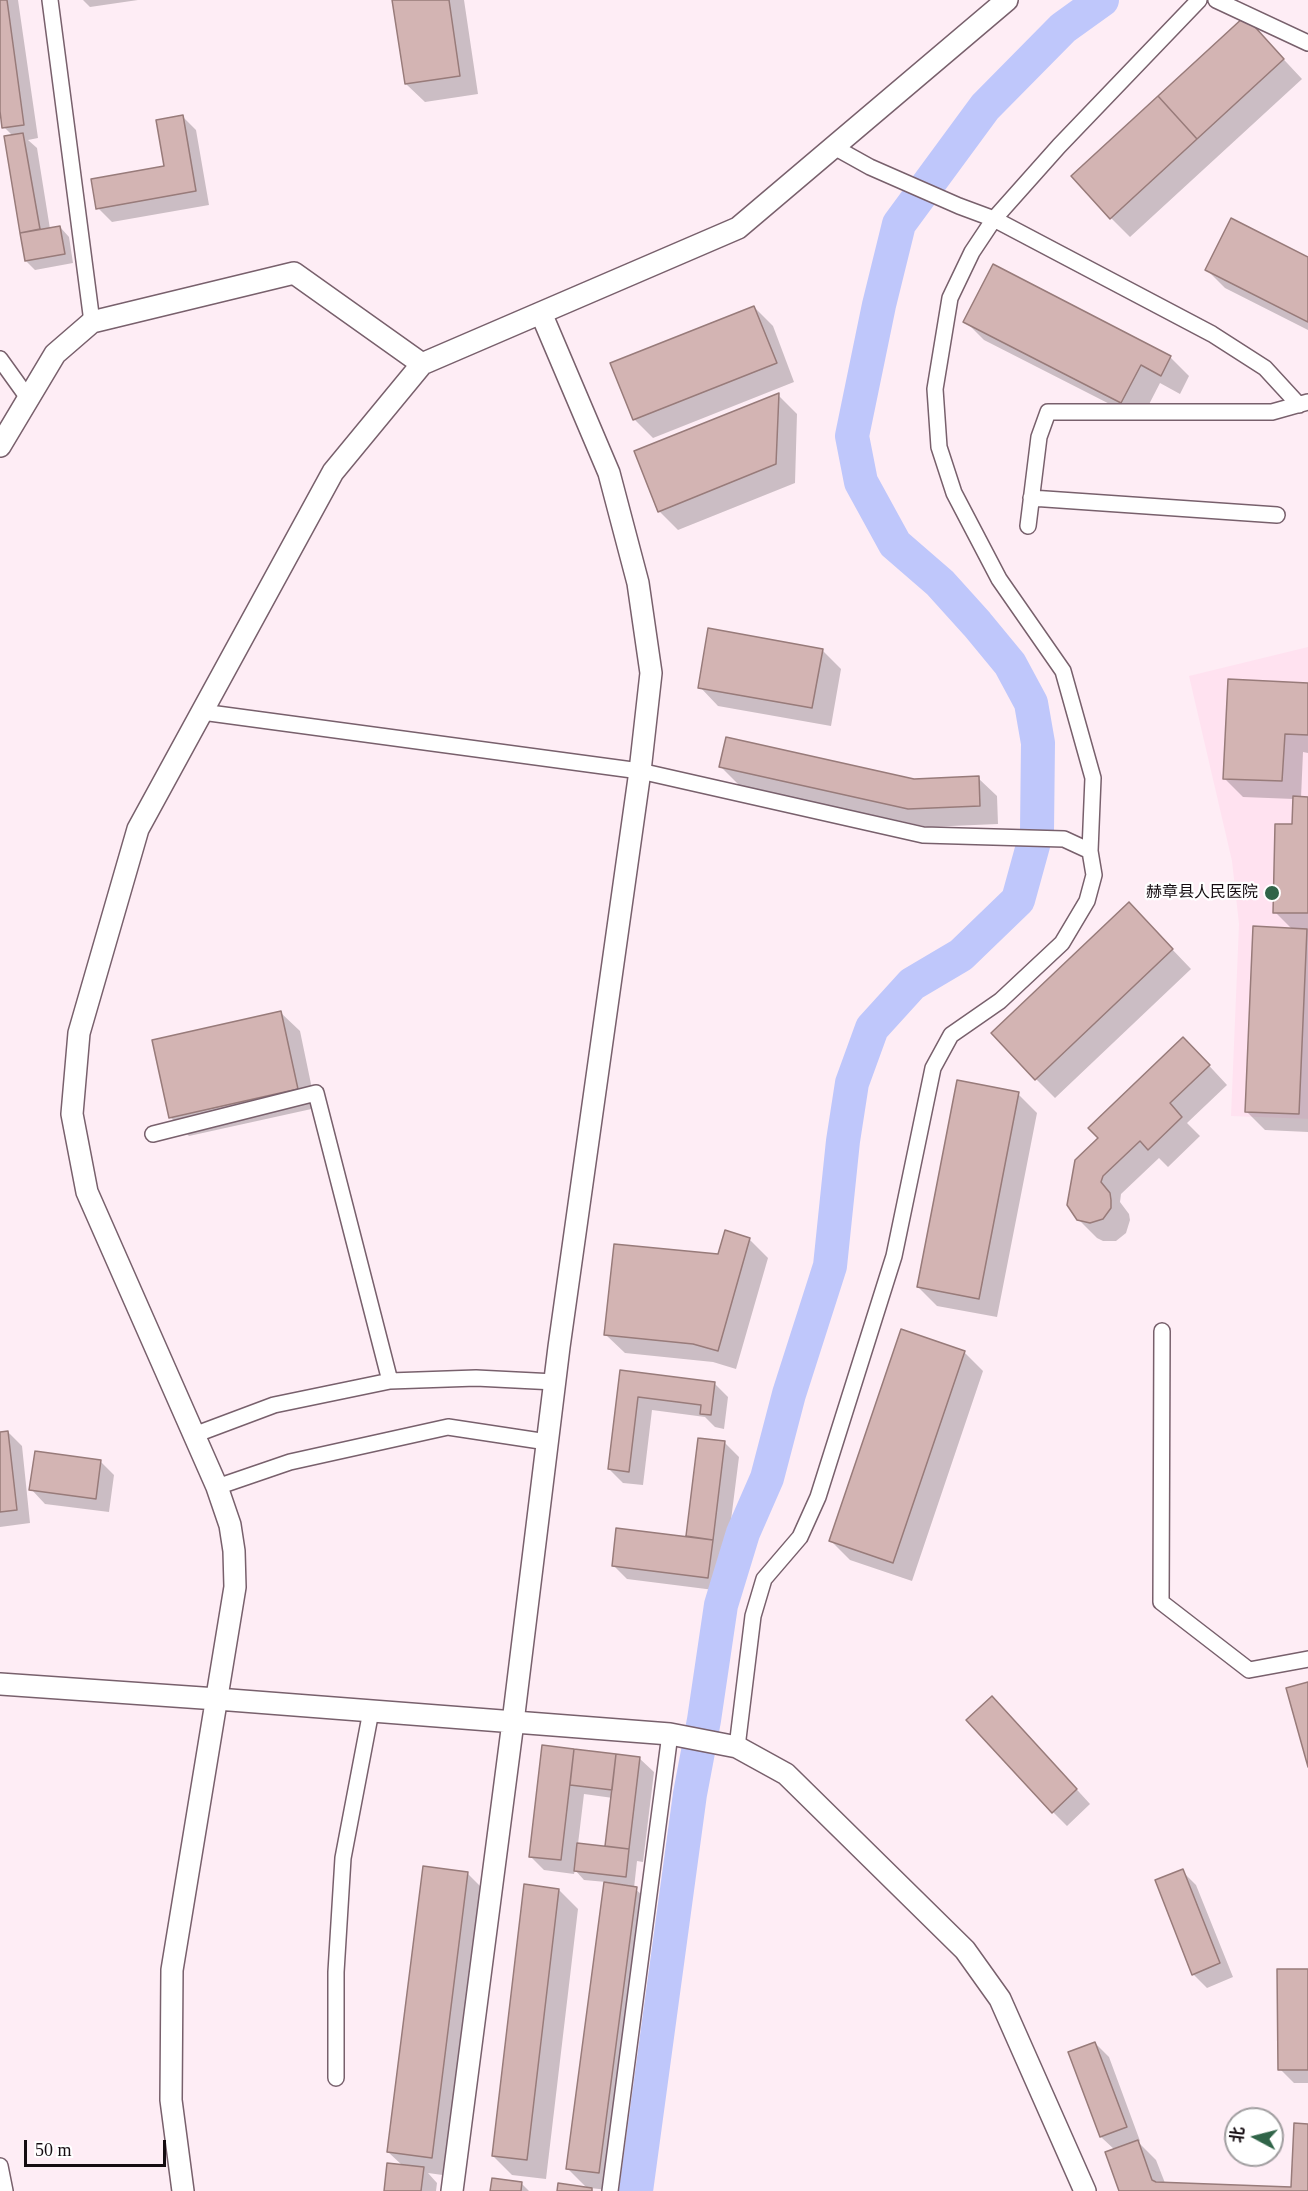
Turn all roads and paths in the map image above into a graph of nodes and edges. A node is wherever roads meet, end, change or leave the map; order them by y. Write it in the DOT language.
graph roads {
  1 [pos="50,0"];
  2 [pos="1008,0"];
  3 [pos="1200,0"];
  4 [pos="1216,0"];
  5 [pos="1308,43"];
  6 [pos="834,147"];
  7 [pos="994,219"];
  8 [pos="542,313"];
  9 [pos="92,321"];
  10 [pos="0,359"];
  11 [pos="422,364"];
  12 [pos="28,398"];
  13 [pos="1304,403"];
  14 [pos="0,446"];
  15 [pos="1031,498"];
  16 [pos="1277,515"];
  17 [pos="1028,526"];
  18 [pos="201,712"];
  19 [pos="640,771"];
  20 [pos="1090,851"];
  21 [pos="153,1134"];
  22 [pos="1162,1331"];
  23 [pos="390,1381"];
  24 [pos="555,1382"];
  25 [pos="194,1435"];
  26 [pos="548,1442"];
  27 [pos="217,1487"];
  28 [pos="1308,1659"];
  29 [pos="0,1684"];
  30 [pos="217,1698"];
  31 [pos="371,1711"];
  32 [pos="513,1722"];
  33 [pos="675,1735"];
  34 [pos="737,1747"];
  35 [pos="336,2078"];
  36 [pos="0,2166"];
  37 [pos="5,2191"];
  38 [pos="183,2191"];
  39 [pos="452,2191"];
  40 [pos="610,2191"];
  41 [pos="1084,2191"];
  1 -- 9 [label="street"];
  2 -- 6 [label="main road"];
  3 -- 7 [label="street"];
  4 -- 5 [label="street"];
  6 -- 7 [label="street"];
  6 -- 8 [label="main road"];
  7 -- 13 [label="street"];
  7 -- 20 [label="street"];
  8 -- 11 [label="main road"];
  8 -- 19 [label="main road"];
  9 -- 11 [label="main road"];
  9 -- 12 [label="main road"];
  10 -- 12 [label="street"];
  11 -- 18 [label="main road"];
  12 -- 14 [label="main road"];
  13 -- 15 [label="street"];
  15 -- 16 [label="street"];
  15 -- 17 [label="street"];
  18 -- 19 [label="street"];
  18 -- 25 [label="main road"];
  19 -- 20 [label="street"];
  19 -- 24 [label="main road"];
  20 -- 34 [label="street"];
  21 -- 23 [label="street"];
  22 -- 28 [label="street"];
  23 -- 24 [label="street"];
  23 -- 25 [label="street"];
  24 -- 26 [label="main road"];
  25 -- 27 [label="main road"];
  26 -- 27 [label="street"];
  26 -- 32 [label="main road"];
  27 -- 30 [label="main road"];
  29 -- 30 [label="main road"];
  30 -- 31 [label="main road"];
  30 -- 38 [label="main road"];
  31 -- 32 [label="main road"];
  31 -- 35 [label="street"];
  32 -- 33 [label="main road"];
  32 -- 39 [label="main road"];
  33 -- 34 [label="main road"];
  33 -- 40 [label="street"];
  34 -- 41 [label="main road"];
  36 -- 37 [label="street"];
}
